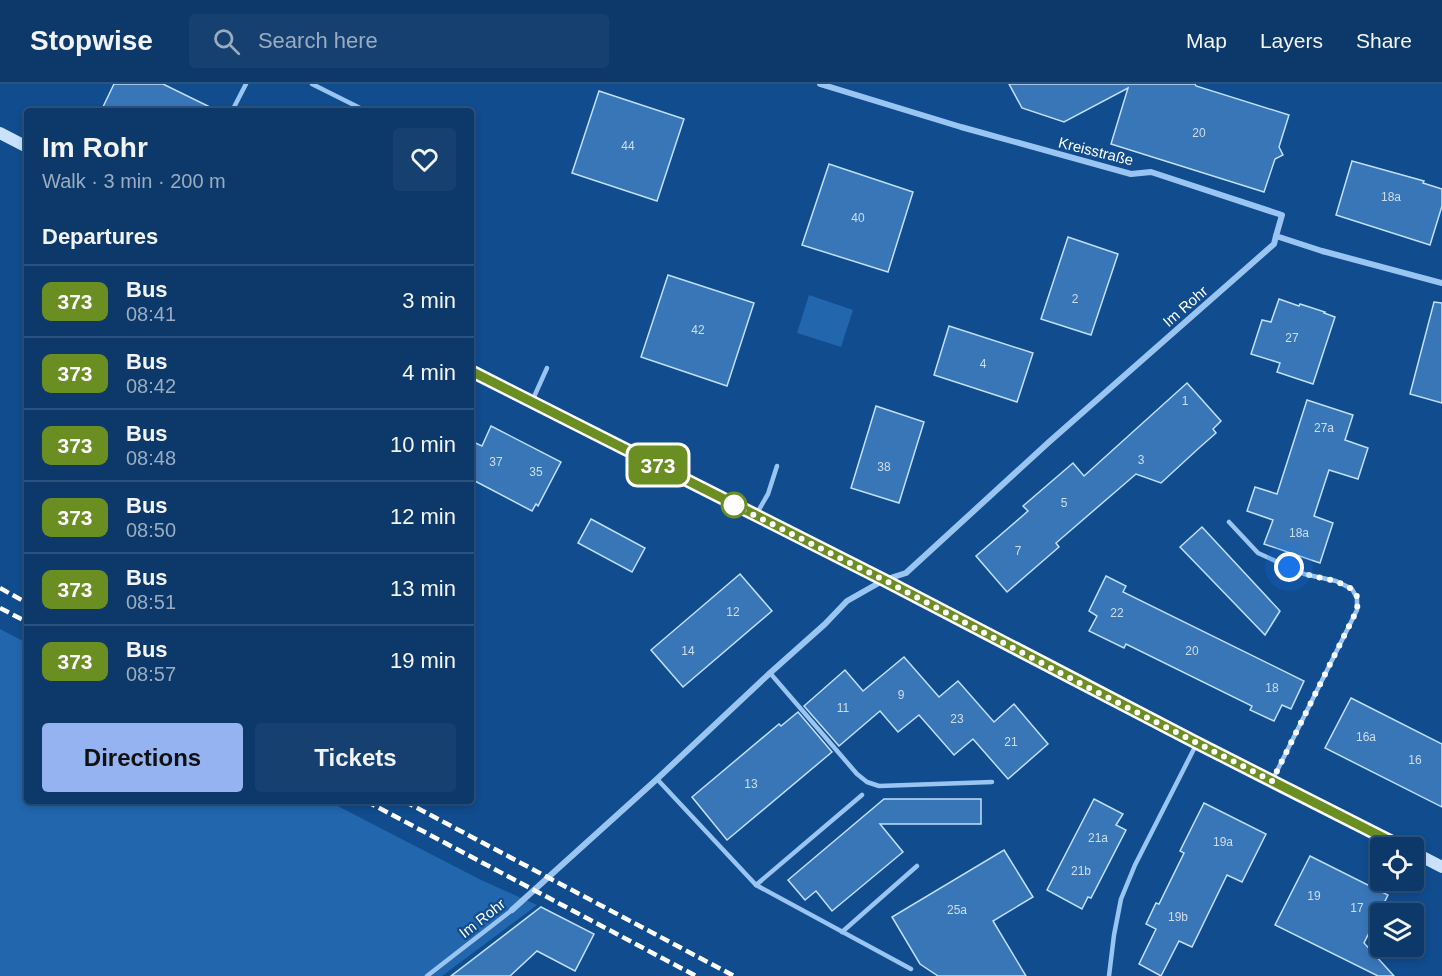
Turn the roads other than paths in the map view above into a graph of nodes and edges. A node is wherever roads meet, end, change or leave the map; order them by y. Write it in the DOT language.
graph roads {
  1 [pos="246,84"];
  2 [pos="312,84"];
  3 [pos="820,84"];
  4 [pos="234,108"];
  5 [pos="360,108"];
  6 [pos="0,133"];
  7 [pos="24,145"];
  8 [pos="1276,236"];
  9 [pos="1442,282"];
  10 [pos="547,368"];
  11 [pos="474,373"];
  12 [pos="531,402"];
  13 [pos="777,466"];
  14 [pos="756,516"];
  15 [pos="1229,522"];
  16 [pos="884,580"];
  17 [pos="770,673"];
  18 [pos="1197,743"];
  19 [pos="657,779"];
  20 [pos="1272,781"];
  21 [pos="992,782"];
  22 [pos="862,795"];
  23 [pos="1382,837"];
  24 [pos="1424,858"];
  25 [pos="917,866"];
  26 [pos="1442,867"];
  27 [pos="756,885"];
  28 [pos="512,910"];
  29 [pos="842,932"];
  30 [pos="911,969"];
  31 [pos="427,976"];
  32 [pos="1109,976"];
  1 -- 4 [label="lane"];
  2 -- 5 [label="lane"];
  3 -- 8 [label="street, Kreisstraße"];
  6 -- 7 [label="street"];
  8 -- 9 [label="street"];
  8 -- 16 [label="street, Im Rohr"];
  10 -- 12 [label="lane"];
  11 -- 12 [label="street"];
  12 -- 14 [label="street"];
  13 -- 14 [label="lane"];
  14 -- 16 [label="street"];
  15 -- 20 [label="lane"];
  16 -- 17 [label="street, Im Rohr"];
  16 -- 18 [label="street"];
  17 -- 19 [label="street, Im Rohr"];
  17 -- 21 [label="lane"];
  18 -- 20 [label="street"];
  18 -- 32 [label="lane"];
  19 -- 27 [label="lane"];
  19 -- 28 [label="street, Im Rohr"];
  20 -- 23 [label="street"];
  22 -- 27 [label="lane"];
  24 -- 26 [label="street"];
  25 -- 29 [label="lane"];
  27 -- 29 [label="lane"];
  28 -- 31 [label="lane, Im Rohr"];
  29 -- 30 [label="lane"];
}
